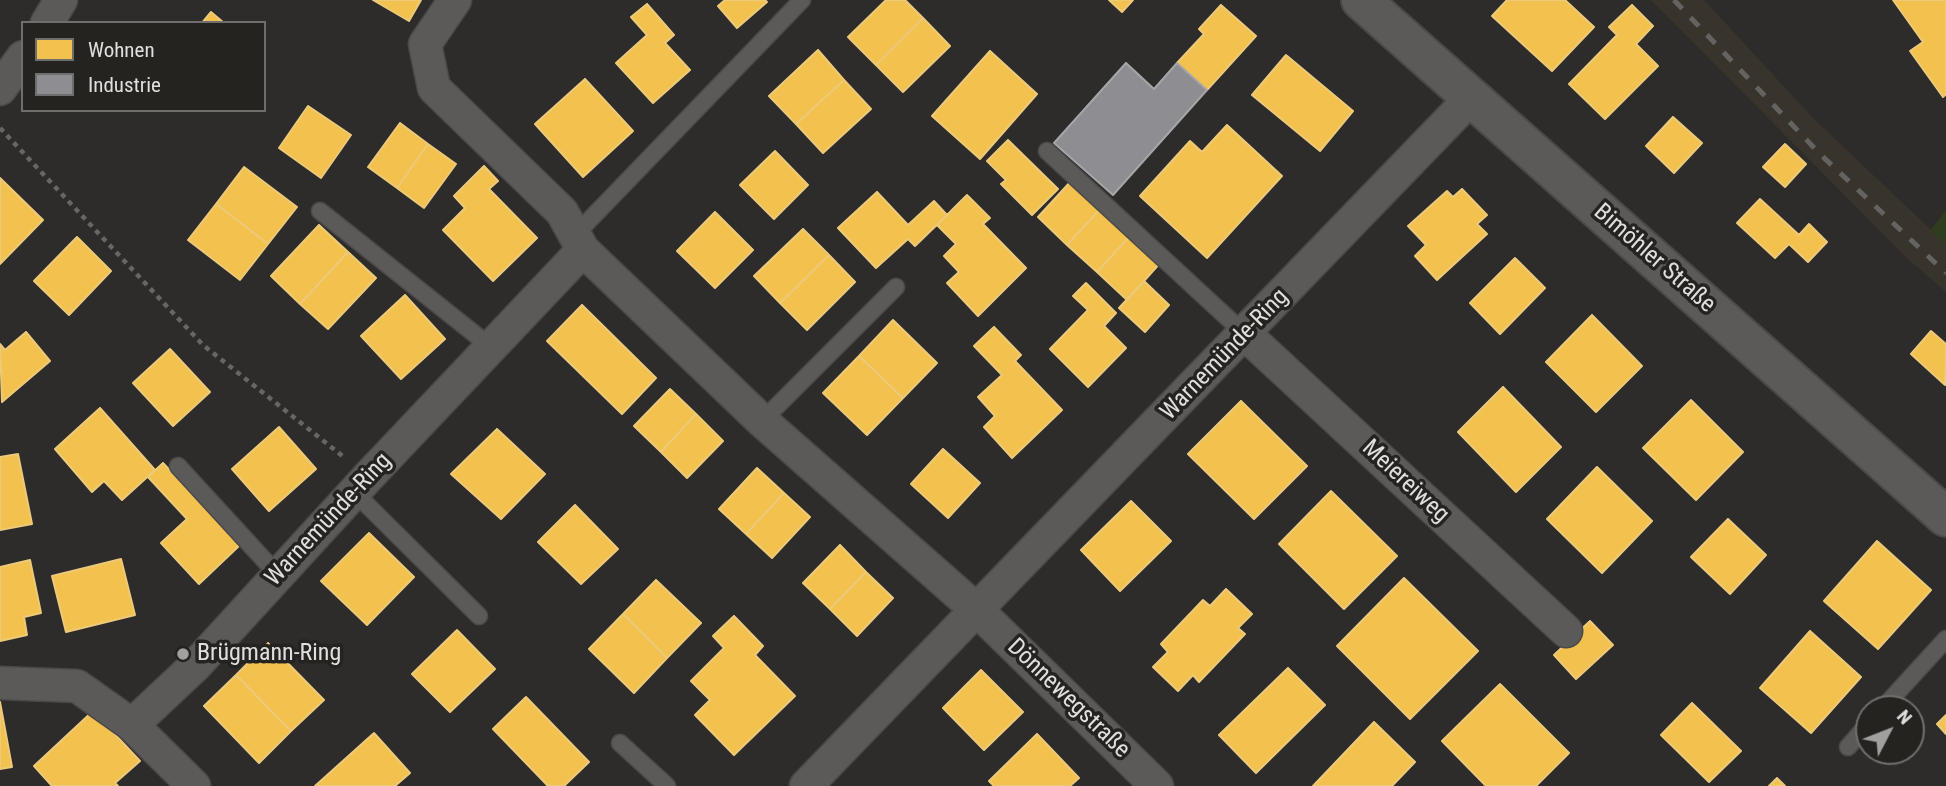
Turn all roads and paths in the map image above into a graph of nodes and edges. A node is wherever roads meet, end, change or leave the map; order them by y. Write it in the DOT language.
graph roads {
  1 [pos="61,0"];
  2 [pos="455,0"];
  3 [pos="802,0"];
  4 [pos="1361,0"];
  5 [pos="48,21"];
  6 [pos="21,60"];
  7 [pos="0,89"];
  8 [pos="1471,98"];
  9 [pos="0,128"];
  10 [pos="1047,151"];
  11 [pos="320,211"];
  12 [pos="579,242"];
  13 [pos="896,287"];
  14 [pos="1245,334"];
  15 [pos="491,347"];
  16 [pos="762,421"];
  17 [pos="178,466"];
  18 [pos="361,485"];
  19 [pos="1946,517"];
  20 [pos="278,575"];
  21 [pos="978,611"];
  22 [pos="479,616"];
  23 [pos="1566,631"];
  24 [pos="1946,639"];
  25 [pos="0,683"];
  26 [pos="1895,695"];
  27 [pos="132,725"];
  28 [pos="1855,739"];
  29 [pos="620,743"];
  30 [pos="1848,747"];
  31 [pos="1156,785"];
  32 [pos="194,786"];
  33 [pos="667,786"];
  34 [pos="806,786"];
  1 -- 5 [label="street"];
  2 -- 12 [label="street"];
  3 -- 12 [label="lane"];
  4 -- 8 [label="street, Bimöhler Straße"];
  6 -- 7 [label="street"];
  8 -- 14 [label="street, Warnemünde-Ring"];
  8 -- 19 [label="street, Bimöhler Straße"];
  9 -- 18 [label="path"];
  10 -- 14 [label="lane"];
  11 -- 15 [label="lane"];
  12 -- 15 [label="street, Warnemünde-Ring"];
  12 -- 16 [label="street"];
  13 -- 16 [label="lane"];
  14 -- 21 [label="street, Warnemünde-Ring"];
  14 -- 23 [label="street, Meiereiweg"];
  15 -- 18 [label="street, Warnemünde-Ring"];
  16 -- 21 [label="street"];
  17 -- 20 [label="lane"];
  18 -- 20 [label="street, Warnemünde-Ring"];
  18 -- 22 [label="lane"];
  20 -- 27 [label="street, Warnemünde-Ring"];
  21 -- 31 [label="street, Dönnewegstraße"];
  21 -- 34 [label="street, Warnemünde-Ring"];
  24 -- 26 [label="lane"];
  25 -- 27 [label="street"];
  27 -- 32 [label="street"];
  28 -- 30 [label="lane"];
  29 -- 33 [label="lane"];
}
